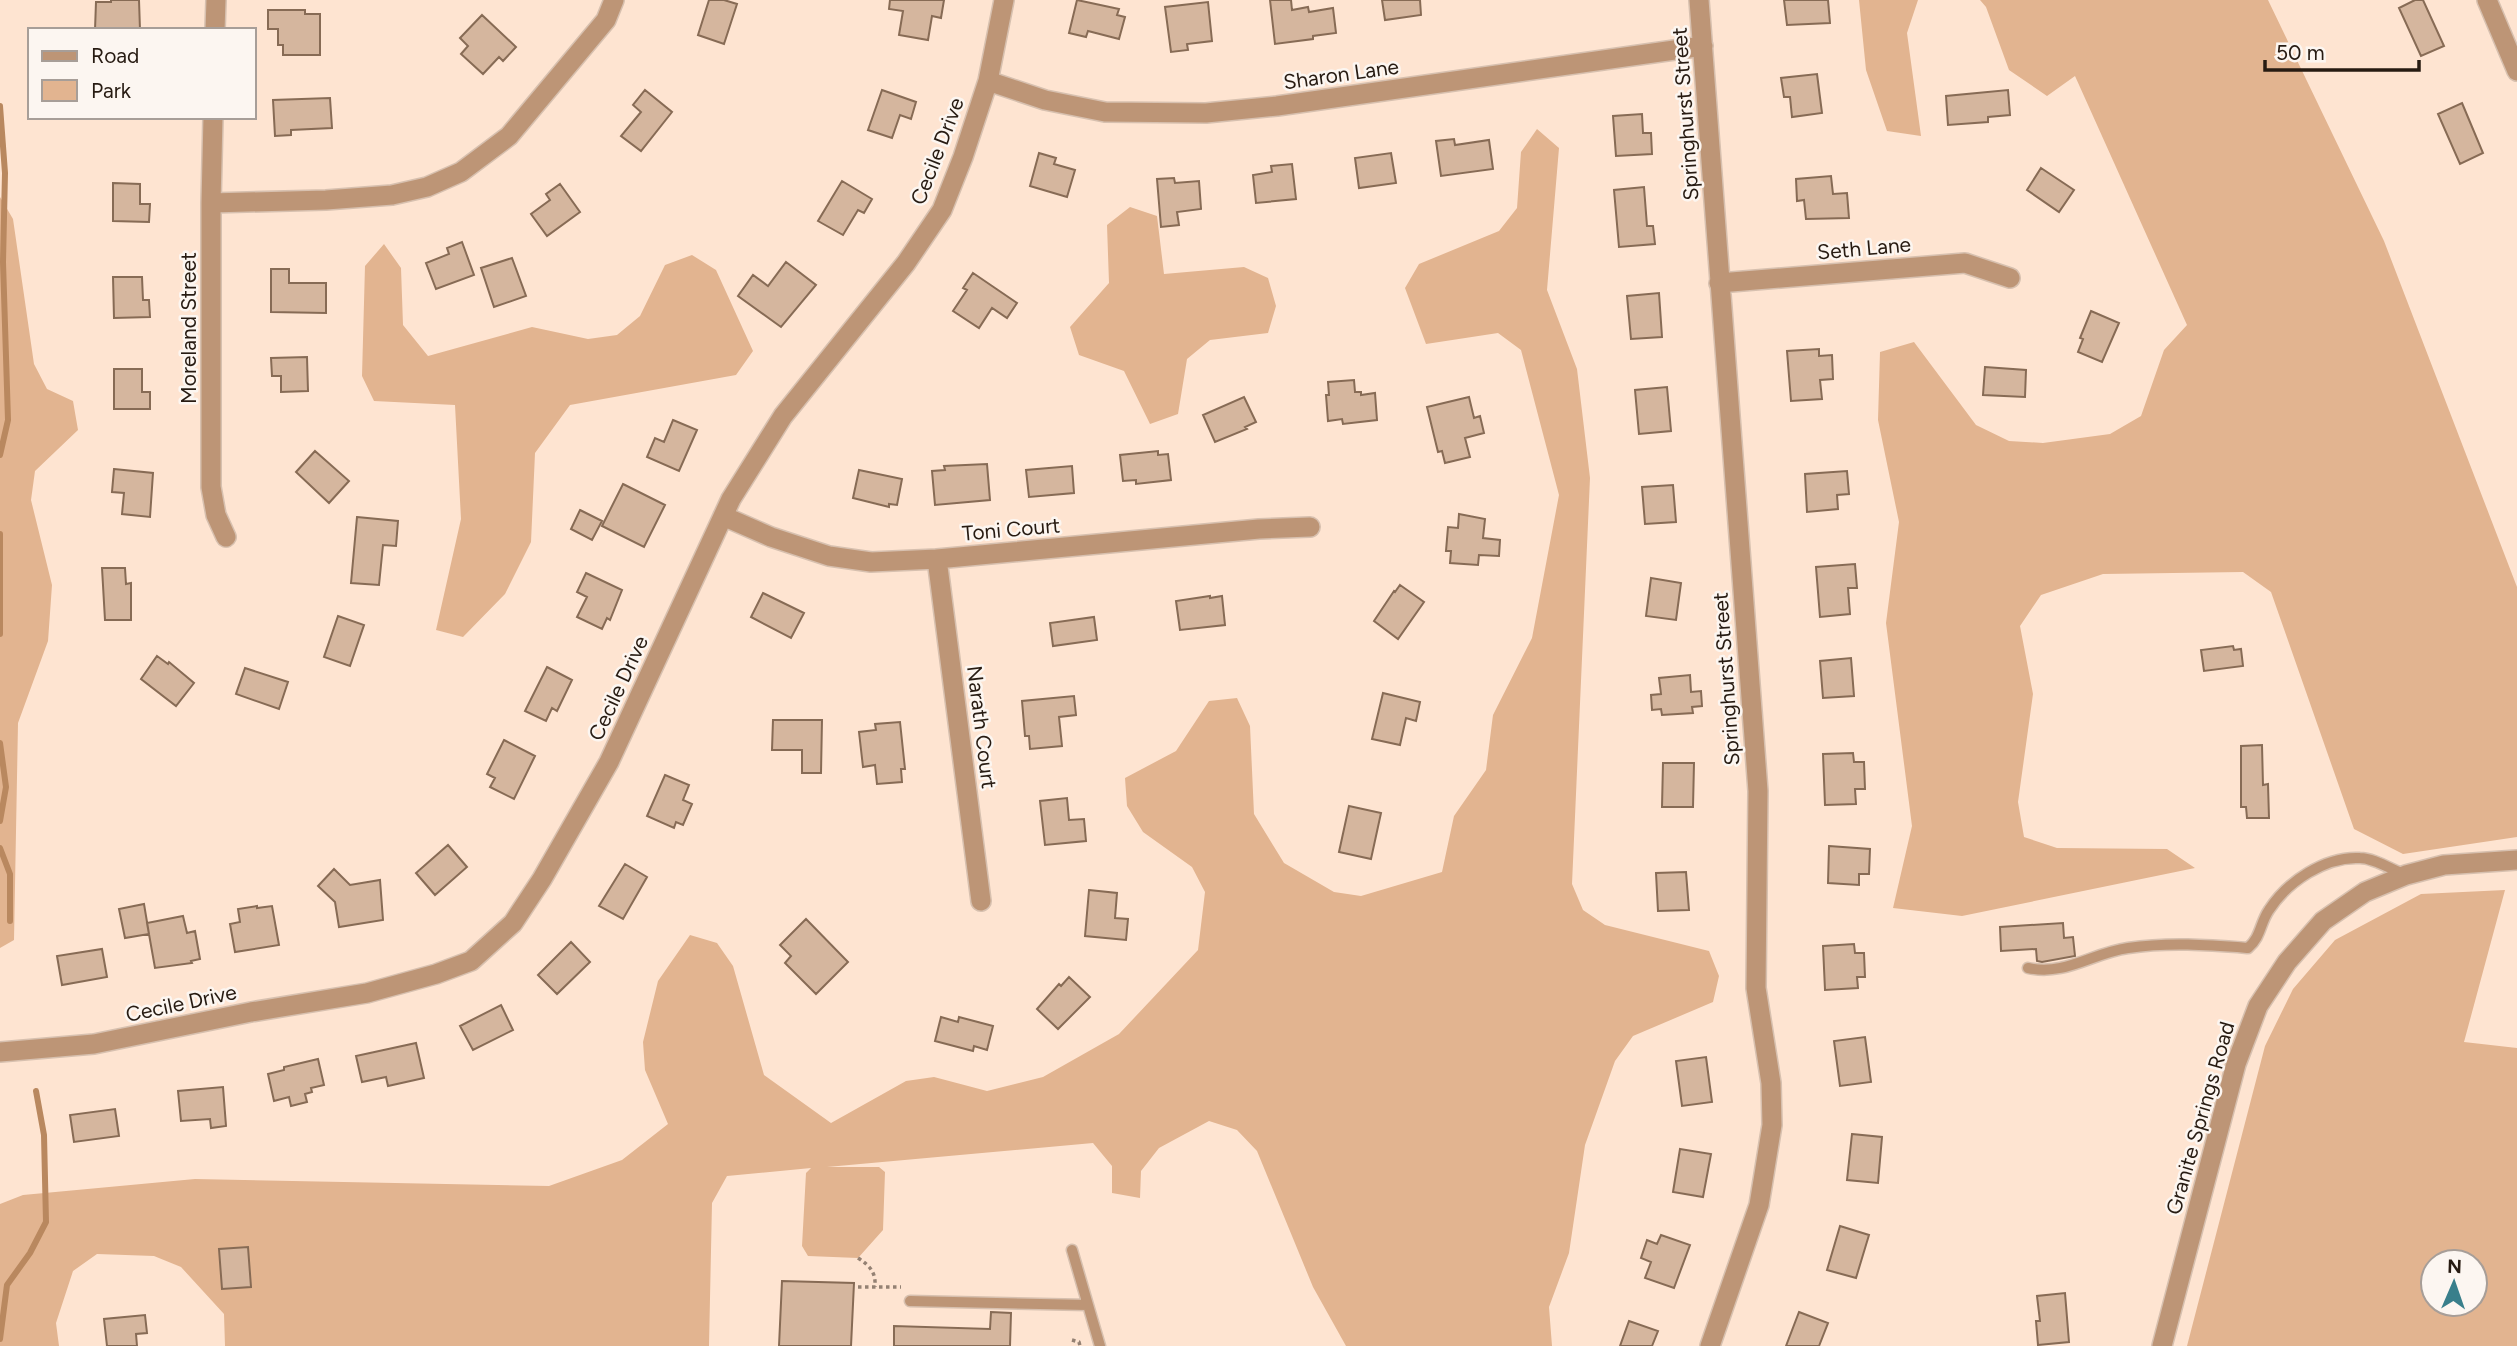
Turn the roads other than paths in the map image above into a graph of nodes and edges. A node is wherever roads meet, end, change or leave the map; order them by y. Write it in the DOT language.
graph roads {
  1 [pos="216,0"];
  2 [pos="614,0"];
  3 [pos="1004,0"];
  4 [pos="1699,0"];
  5 [pos="2487,0"];
  6 [pos="215,28"];
  7 [pos="1703,46"];
  8 [pos="2517,71"];
  9 [pos="988,81"];
  10 [pos="213,119"];
  11 [pos="211,203"];
  12 [pos="2010,278"];
  13 [pos="1719,283"];
  14 [pos="723,516"];
  15 [pos="1310,527"];
  16 [pos="226,537"];
  17 [pos="937,559"];
  18 [pos="2517,860"];
  19 [pos="2406,875"];
  20 [pos="981,901"];
  21 [pos="2028,968"];
  22 [pos="0,1052"];
  23 [pos="1072,1250"];
  24 [pos="910,1301"];
  25 [pos="1088,1305"];
  26 [pos="1100,1346"];
  27 [pos="1710,1346"];
  28 [pos="2162,1346"];
  1 -- 6 [label="street"];
  2 -- 11 [label="street"];
  3 -- 9 [label="street, Cecile Drive"];
  4 -- 7 [label="street, Springhurst Street"];
  5 -- 8 [label="street"];
  7 -- 9 [label="street, Sharon Lane"];
  7 -- 13 [label="street, Springhurst Street"];
  9 -- 14 [label="street, Cecile Drive"];
  10 -- 11 [label="street, Moreland Street"];
  11 -- 16 [label="street, Moreland Street"];
  12 -- 13 [label="street, Seth Lane"];
  13 -- 27 [label="street, Springhurst Street"];
  14 -- 17 [label="street, Toni Court"];
  14 -- 22 [label="street, Cecile Drive"];
  15 -- 17 [label="street, Toni Court"];
  17 -- 20 [label="street, Narath Court"];
  18 -- 19 [label="street, Granite Springs Road"];
  19 -- 21 [label="lane"];
  19 -- 28 [label="street, Granite Springs Road"];
  23 -- 25 [label="lane"];
  24 -- 25 [label="lane"];
  25 -- 26 [label="lane"];
}
